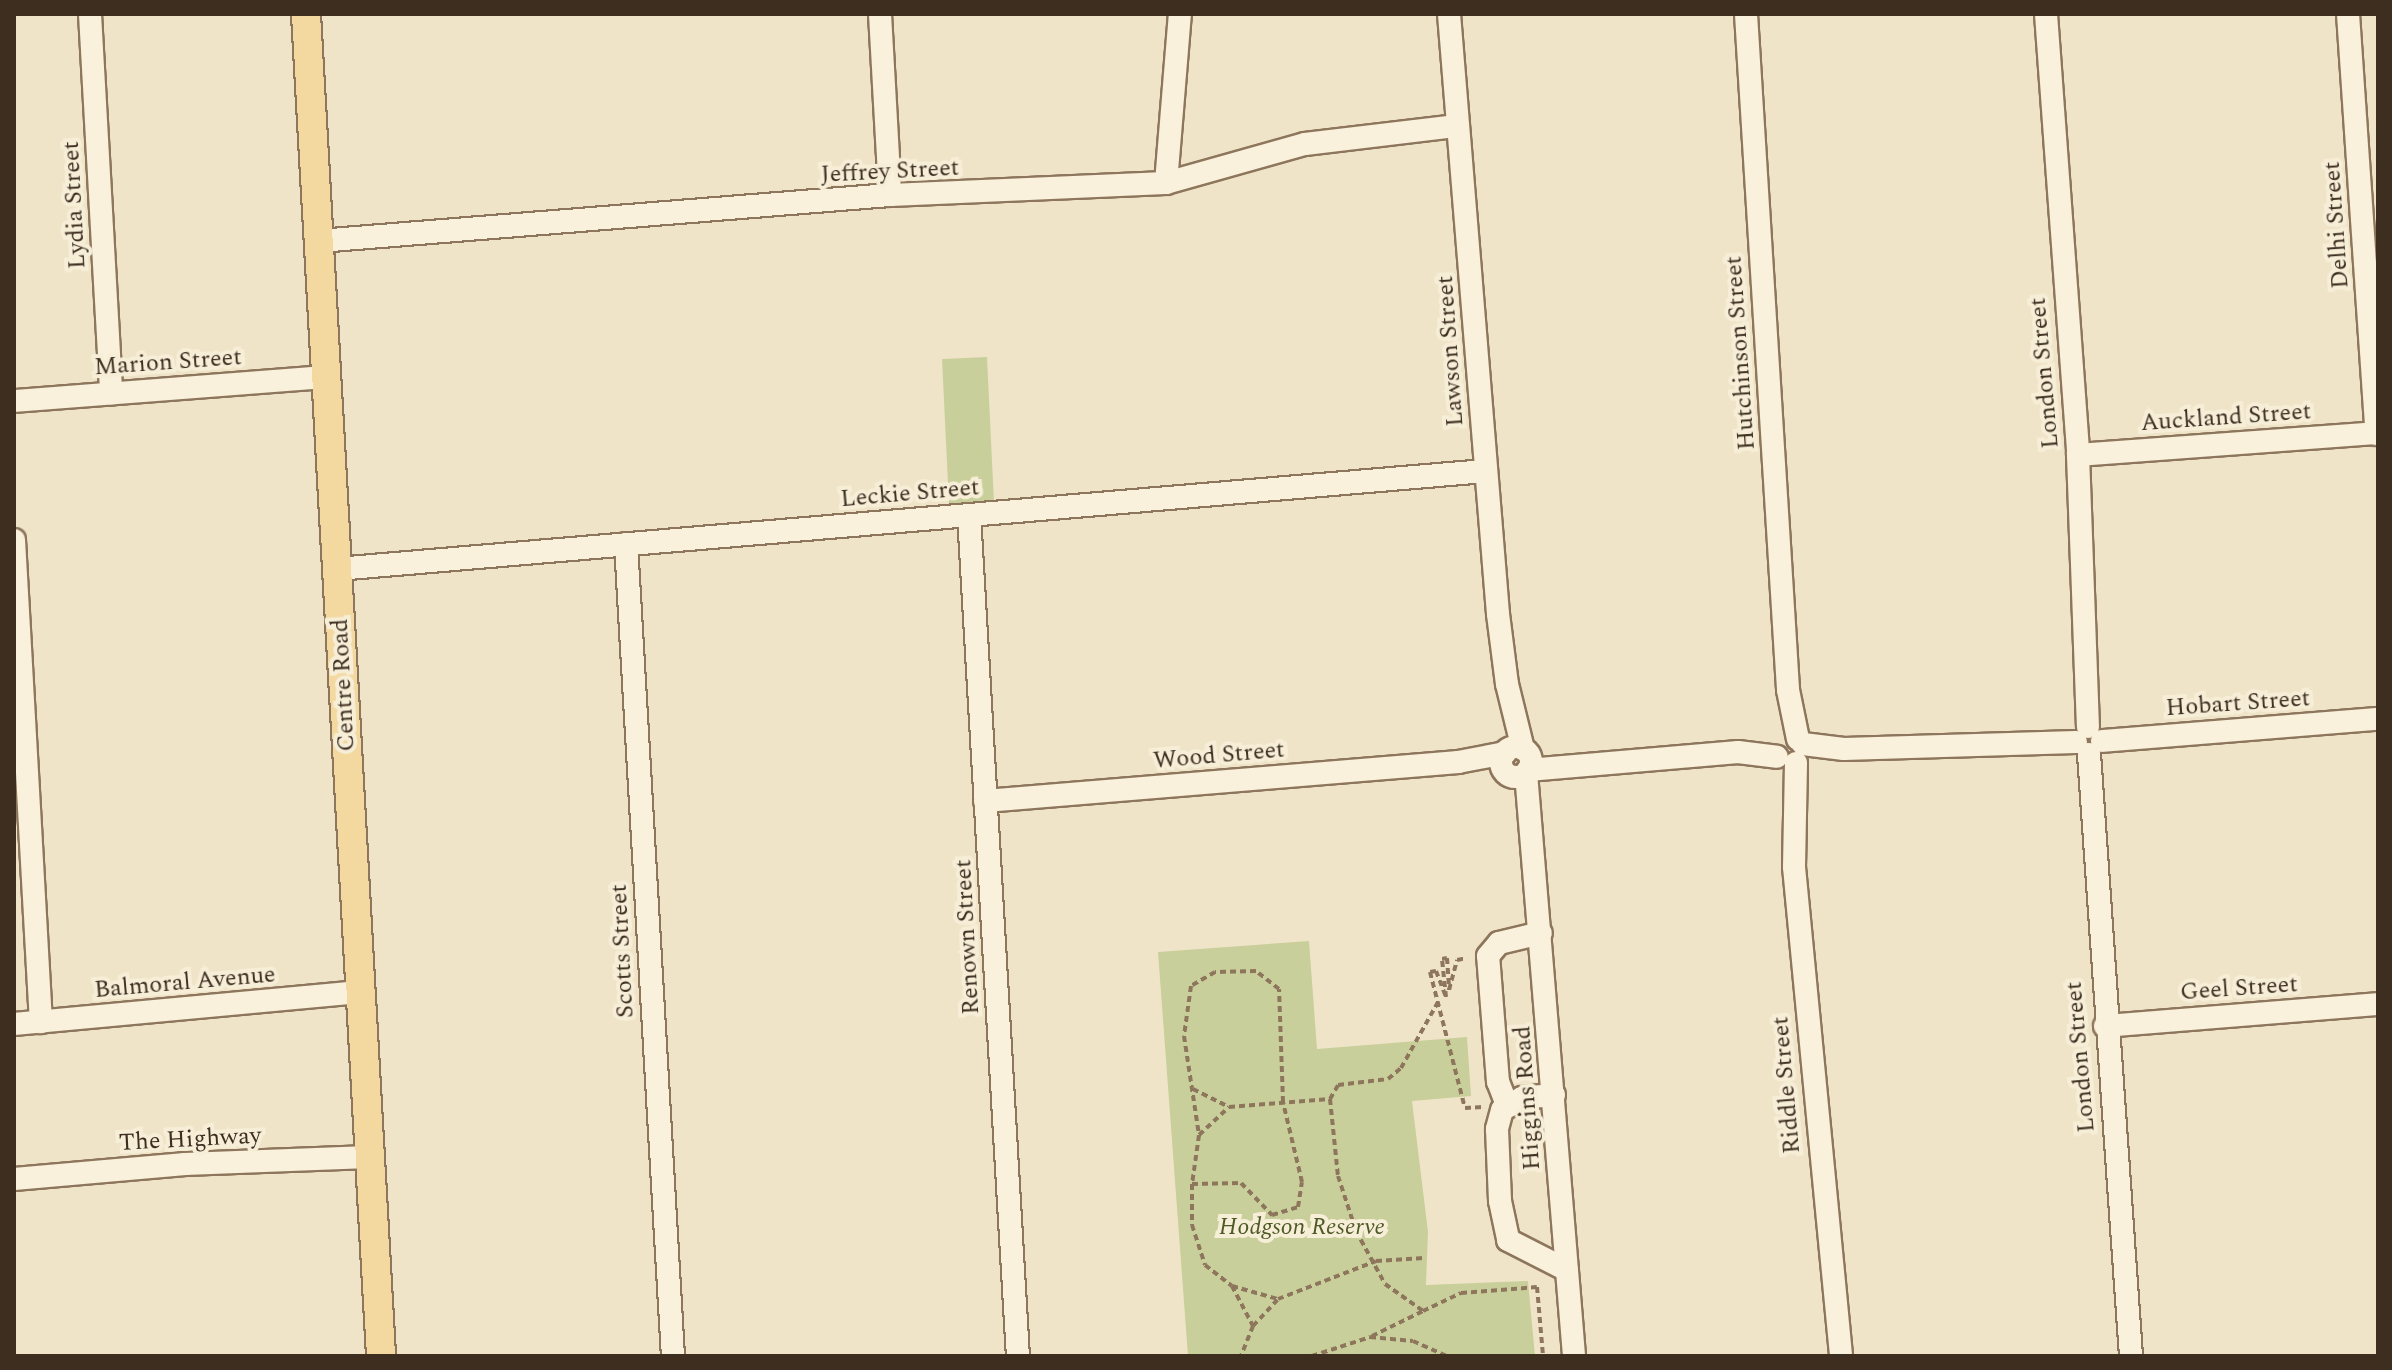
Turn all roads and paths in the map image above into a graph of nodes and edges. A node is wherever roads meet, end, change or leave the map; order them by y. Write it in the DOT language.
graph roads {
  1 [pos="90,14"];
  2 [pos="306,14"];
  3 [pos="880,14"];
  4 [pos="1180,14"];
  5 [pos="1449,14"];
  6 [pos="1746,14"];
  7 [pos="2046,14"];
  8 [pos="2348,14"];
  9 [pos="1457,126"];
  10 [pos="2368,147"];
  11 [pos="1166,183"];
  12 [pos="890,195"];
  13 [pos="319,241"];
  14 [pos="327,377"];
  15 [pos="111,393"];
  16 [pos="14,401"];
  17 [pos="2377,434"];
  18 [pos="2078,455"];
  19 [pos="1486,471"];
  20 [pos="969,515"];
  21 [pos="14,540"];
  22 [pos="626,544"];
  23 [pos="337,569"];
  24 [pos="18,706"];
  25 [pos="2378,719"];
  26 [pos="2089,741"];
  27 [pos="1790,750"];
  28 [pos="1517,762"];
  29 [pos="985,801"];
  30 [pos="1541,933"];
  31 [pos="1457,960"];
  32 [pos="360,992"];
  33 [pos="1438,1002"];
  34 [pos="2378,1004"];
  35 [pos="41,1022"];
  36 [pos="14,1024"];
  37 [pos="2105,1026"];
  38 [pos="1193,1089"];
  39 [pos="1554,1095"];
  40 [pos="1330,1099"];
  41 [pos="1283,1102"];
  42 [pos="1507,1105"];
  43 [pos="1229,1107"];
  44 [pos="1465,1108"];
  45 [pos="1199,1135"];
  46 [pos="369,1157"];
  47 [pos="14,1179"];
  48 [pos="1192,1184"];
  49 [pos="1424,1258"];
  50 [pos="1376,1261"];
  51 [pos="1567,1270"];
  52 [pos="1232,1286"];
  53 [pos="1278,1299"];
  54 [pos="1423,1311"];
  55 [pos="1253,1326"];
  56 [pos="1370,1337"];
  57 [pos="381,1356"];
  58 [pos="673,1356"];
  59 [pos="1018,1356"];
  60 [pos="1241,1356"];
  61 [pos="1312,1356"];
  62 [pos="1447,1356"];
  63 [pos="1543,1356"];
  64 [pos="1574,1356"];
  65 [pos="1841,1356"];
  66 [pos="2131,1356"];
  1 -- 15 [label="street, Lydia Street"];
  2 -- 13 [label="main road, Centre Road"];
  3 -- 12 [label="street"];
  4 -- 11 [label="street"];
  5 -- 9 [label="street, Lawson Street"];
  6 -- 27 [label="street, Hutchinson Street"];
  7 -- 18 [label="street, London Street"];
  8 -- 10 [label="street, Delhi Street"];
  9 -- 11 [label="street, Jeffrey Street"];
  9 -- 19 [label="street, Lawson Street"];
  10 -- 17 [label="street, Delhi Street"];
  11 -- 12 [label="street, Jeffrey Street"];
  12 -- 13 [label="street, Jeffrey Street"];
  13 -- 14 [label="main road, Centre Road"];
  14 -- 15 [label="street, Marion Street"];
  14 -- 23 [label="main road, Centre Road"];
  15 -- 16 [label="street, Marion Street"];
  17 -- 18 [label="street, Auckland Street"];
  18 -- 26 [label="street, London Street"];
  19 -- 20 [label="street, Leckie Street"];
  19 -- 28 [label="street, Lawson Street"];
  20 -- 22 [label="street, Leckie Street"];
  20 -- 29 [label="street, Renown Street"];
  21 -- 24 [label="street"];
  22 -- 23 [label="street, Leckie Street"];
  22 -- 58 [label="street, Scotts Street"];
  23 -- 32 [label="main road, Centre Road"];
  24 -- 35 [label="street"];
  25 -- 26 [label="street, Hobart Street"];
  26 -- 27 [label="street, Hobart Street"];
  26 -- 37 [label="street, London Street"];
  27 -- 28 [label="street, Hobart Street"];
  27 -- 65 [label="street, Riddle Street"];
  28 -- 29 [label="street, Wood Street"];
  28 -- 30 [label="street, Higgins Road"];
  29 -- 59 [label="street, Renown Street"];
  30 -- 39 [label="street, Higgins Road"];
  30 -- 42 [label="street"];
  31 -- 33 [label="path"];
  32 -- 35 [label="street, Balmoral Avenue"];
  32 -- 46 [label="main road, Centre Road"];
  33 -- 40 [label="path"];
  33 -- 44 [label="path"];
  34 -- 37 [label="street, Geel Street"];
  35 -- 36 [label="street, Balmoral Avenue"];
  37 -- 66 [label="street, London Street"];
  38 -- 41 [label="path"];
  38 -- 43 [label="path"];
  38 -- 45 [label="path"];
  39 -- 42 [label="street"];
  39 -- 51 [label="street, Higgins Road"];
  40 -- 41 [label="path"];
  40 -- 50 [label="path"];
  41 -- 43 [label="path"];
  41 -- 48 [label="path"];
  42 -- 51 [label="street"];
  43 -- 45 [label="path"];
  45 -- 48 [label="path"];
  46 -- 47 [label="street, The Highway"];
  46 -- 57 [label="main road, Centre Road"];
  48 -- 52 [label="path"];
  49 -- 50 [label="path"];
  50 -- 53 [label="path"];
  50 -- 54 [label="path"];
  51 -- 64 [label="street, Higgins Road"];
  52 -- 53 [label="path"];
  52 -- 55 [label="path"];
  53 -- 55 [label="path"];
  54 -- 56 [label="path"];
  54 -- 63 [label="path"];
  55 -- 60 [label="path"];
  56 -- 61 [label="path"];
  56 -- 62 [label="path"];
}
